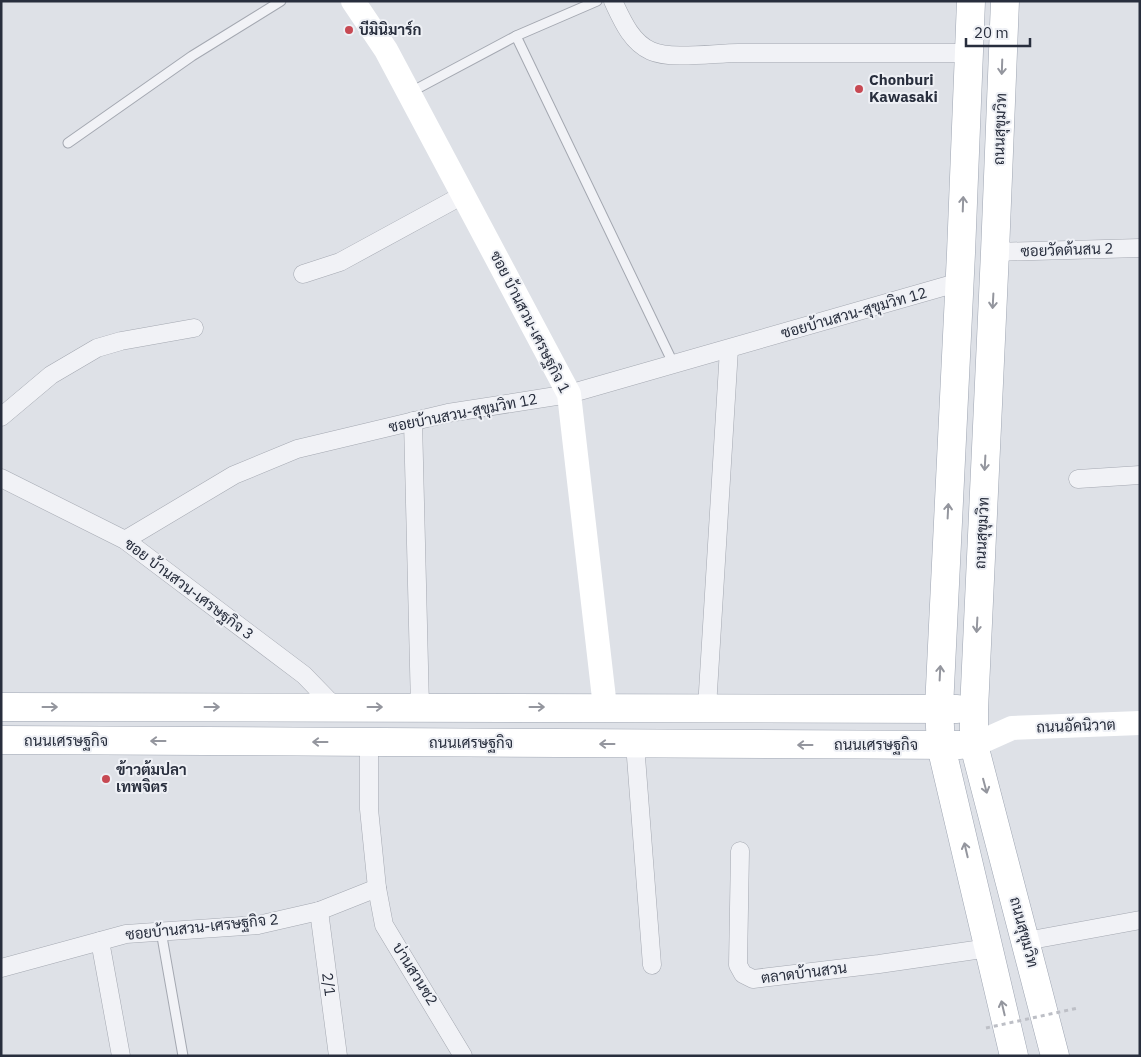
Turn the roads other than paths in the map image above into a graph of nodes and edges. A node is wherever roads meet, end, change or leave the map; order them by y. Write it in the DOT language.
graph roads {
  1 [pos="282,1"];
  2 [pos="353,1"];
  3 [pos="597,1"];
  4 [pos="613,1"];
  5 [pos="971,1"];
  6 [pos="1004,1"];
  7 [pos="516,36"];
  8 [pos="969,53"];
  9 [pos="409,93"];
  10 [pos="68,143"];
  11 [pos="463,195"];
  12 [pos="1140,248"];
  13 [pos="995,252"];
  14 [pos="303,274"];
  15 [pos="960,282"];
  16 [pos="194,328"];
  17 [pos="729,349"];
  18 [pos="674,365"];
  19 [pos="569,394"];
  20 [pos="1,417"];
  21 [pos="413,421"];
  22 [pos="1140,475"];
  23 [pos="1,478"];
  24 [pos="1078,479"];
  25 [pos="125,540"];
  26 [pos="1,707"];
  27 [pos="335,707"];
  28 [pos="420,707"];
  29 [pos="605,707"];
  30 [pos="707,708"];
  31 [pos="939,708"];
  32 [pos="974,710"];
  33 [pos="1140,723"];
  34 [pos="1012,728"];
  35 [pos="1,740"];
  36 [pos="369,742"];
  37 [pos="635,744"];
  38 [pos="974,745"];
  39 [pos="941,746"];
  40 [pos="740,851"];
  41 [pos="376,888"];
  42 [pos="319,911"];
  43 [pos="1140,920"];
  44 [pos="161,931"];
  45 [pos="100,941"];
  46 [pos="1026,941"];
  47 [pos="989,948"];
  48 [pos="652,965"];
  49 [pos="1,968"];
  50 [pos="121,1056"];
  51 [pos="183,1056"];
  52 [pos="338,1056"];
  53 [pos="464,1056"];
  54 [pos="1014,1056"];
  55 [pos="1055,1056"];
  1 -- 10 [label="lane"];
  2 -- 9 [label="street, ซอย บ้านสวน-เศรษฐกิจ 1"];
  3 -- 7 [label="lane"];
  4 -- 8 [label="street"];
  5 -- 8 [label="main road"];
  6 -- 13 [label="main road, ถนนสุขุมวิท, one-way"];
  7 -- 9 [label="lane"];
  7 -- 18 [label="lane"];
  15 -- 8 [label="main road, one-way"];
  9 -- 11 [label="street, ซอย บ้านสวน-เศรษฐกิจ 1"];
  11 -- 14 [label="street"];
  11 -- 19 [label="street, ซอย บ้านสวน-เศรษฐกิจ 1"];
  12 -- 13 [label="street, ซอยวัดต้นสน 2"];
  13 -- 32 [label="main road, ถนนสุขุมวิท, one-way"];
  15 -- 17 [label="street, ซอยบ้านสวน-สุขุมวิท 12"];
  31 -- 15 [label="main road, one-way"];
  16 -- 20 [label="street"];
  17 -- 18 [label="street, ซอยบ้านสวน-สุขุมวิท 12"];
  17 -- 30 [label="street"];
  18 -- 19 [label="street, ซอยบ้านสวน-สุขุมวิท 12"];
  19 -- 21 [label="street, ซอยบ้านสวน-สุขุมวิท 12"];
  19 -- 29 [label="street, ซอย บ้านสวน-เศรษฐกิจ 1"];
  21 -- 25 [label="street, ซอยบ้านสวน-สุขุมวิท 12"];
  21 -- 28 [label="street"];
  22 -- 24 [label="street"];
  23 -- 25 [label="street, ซอย บ้านสวน-เศรษฐกิจ 3"];
  25 -- 27 [label="street, ซอย บ้านสวน-เศรษฐกิจ 3"];
  26 -- 27 [label="main road, one-way"];
  27 -- 28 [label="main road, one-way"];
  28 -- 29 [label="main road, one-way"];
  29 -- 30 [label="main road"];
  30 -- 31 [label="main road"];
  31 -- 32 [label="main road"];
  31 -- 39 [label="main road"];
  32 -- 34 [label="street, ถนนอัคนิวาต"];
  32 -- 38 [label="main road, ถนนสุขุมวิท"];
  33 -- 34 [label="street, ถนนอัคนิวาต"];
  34 -- 38 [label="street, ถนนอัคนิวาต"];
  36 -- 35 [label="main road, ถนนเศรษฐกิจ, one-way"];
  37 -- 36 [label="main road, ถนนเศรษฐกิจ, one-way"];
  36 -- 41 [label="street"];
  39 -- 37 [label="main road, ถนนเศรษฐกิจ, one-way"];
  37 -- 48 [label="street"];
  38 -- 39 [label="main road, ถนนเศรษฐกิจ"];
  38 -- 46 [label="main road, ถนนสุขุมวิท, one-way"];
  47 -- 39 [label="main road, one-way"];
  40 -- 47 [label="street, ตลาดบ้านสวน"];
  41 -- 42 [label="street, ซอยบ้านสวน-เศรษฐกิจ 2"];
  41 -- 53 [label="street, บ่านสวนซ2"];
  42 -- 44 [label="street, ซอยบ้านสวน-เศรษฐกิจ 2"];
  42 -- 52 [label="street, 2/1"];
  43 -- 46 [label="street"];
  44 -- 45 [label="street, ซอยบ้านสวน-เศรษฐกิจ 2"];
  44 -- 51 [label="lane"];
  45 -- 49 [label="street, ซอยบ้านสวน-เศรษฐกิจ 2"];
  45 -- 50 [label="street"];
  46 -- 55 [label="main road, ถนนสุขุมวิท"];
  54 -- 47 [label="main road, one-way"];
}
